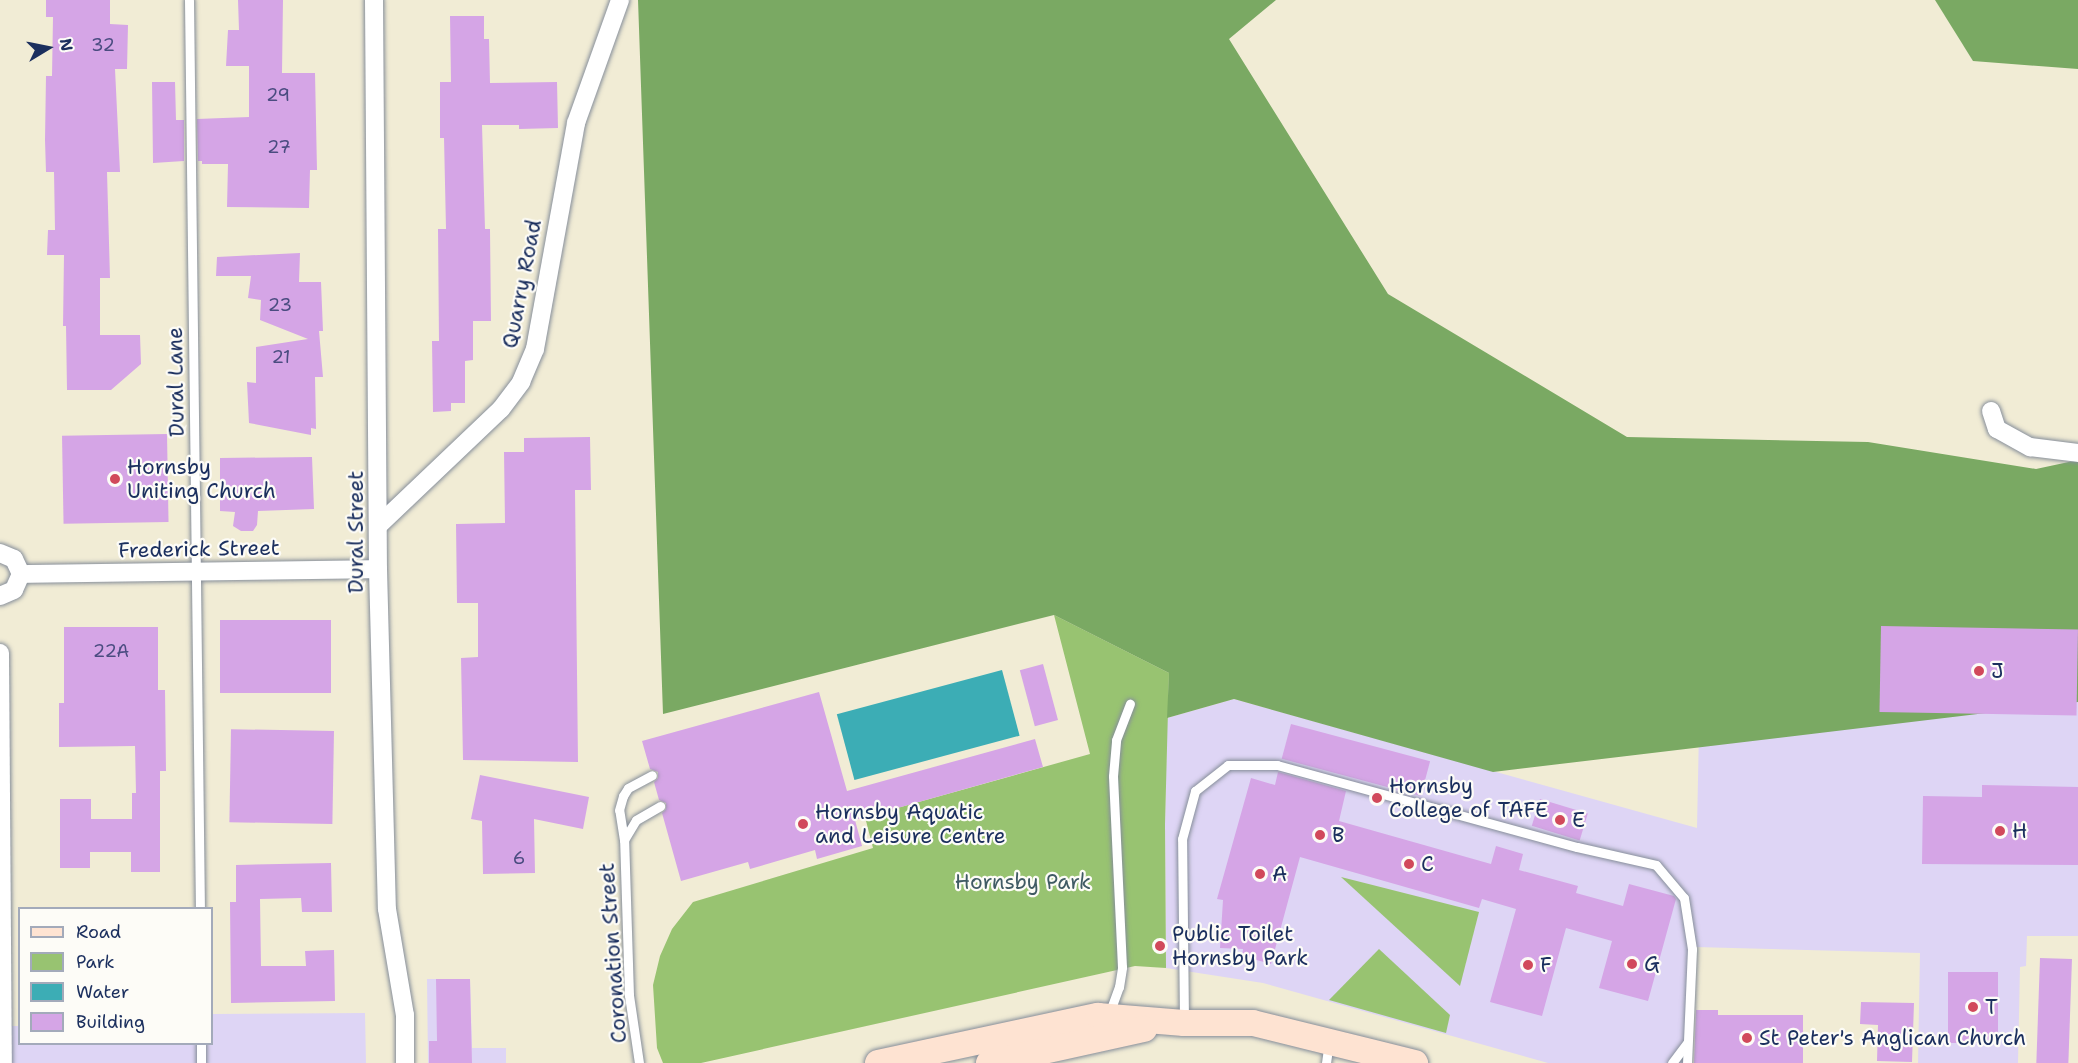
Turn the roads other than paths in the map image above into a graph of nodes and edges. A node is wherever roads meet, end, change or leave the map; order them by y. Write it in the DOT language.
graph roads {
  1 [pos="189,0"];
  2 [pos="374,0"];
  3 [pos="620,0"];
  4 [pos="1991,411"];
  5 [pos="2078,453"];
  6 [pos="379,525"];
  7 [pos="0,553"];
  8 [pos="378,569"];
  9 [pos="196,572"];
  10 [pos="21,574"];
  11 [pos="0,596"];
  12 [pos="0,653"];
  13 [pos="1130,704"];
  14 [pos="652,776"];
  15 [pos="660,806"];
  16 [pos="624,840"];
  17 [pos="200,907"];
  18 [pos="1108,1016"];
  19 [pos="1181,1023"];
  20 [pos="1687,1043"];
  21 [pos="201,1045"];
  22 [pos="1328,1051"];
  23 [pos="3,1063"];
  24 [pos="201,1063"];
  25 [pos="405,1063"];
  26 [pos="639,1063"];
  27 [pos="878,1063"];
  28 [pos="989,1063"];
  29 [pos="1415,1063"];
  30 [pos="1672,1063"];
  31 [pos="1687,1063"];
  1 -- 9 [label="lane, Dural Lane"];
  2 -- 6 [label="street, Dural Street"];
  3 -- 6 [label="street, Quarry Road"];
  4 -- 5 [label="street"];
  6 -- 8 [label="street, Dural Street"];
  7 -- 10 [label="street"];
  8 -- 9 [label="street, Frederick Street"];
  8 -- 25 [label="street, Dural Street"];
  9 -- 10 [label="street, Frederick Street"];
  9 -- 17 [label="lane, Dural Lane"];
  10 -- 11 [label="street"];
  12 -- 23 [label="street"];
  13 -- 18 [label="lane"];
  14 -- 16 [label="lane, Coronation Street"];
  15 -- 16 [label="lane, Coronation Street"];
  16 -- 26 [label="lane, Coronation Street"];
  18 -- 19 [label="main road"];
  18 -- 27 [label="main road"];
  19 -- 20 [label="lane"];
  19 -- 22 [label="main road"];
  19 -- 28 [label="main road"];
  20 -- 30 [label="lane"];
  20 -- 31 [label="lane"];
  21 -- 24 [label="lane"];
  22 -- 29 [label="main road"];
}
